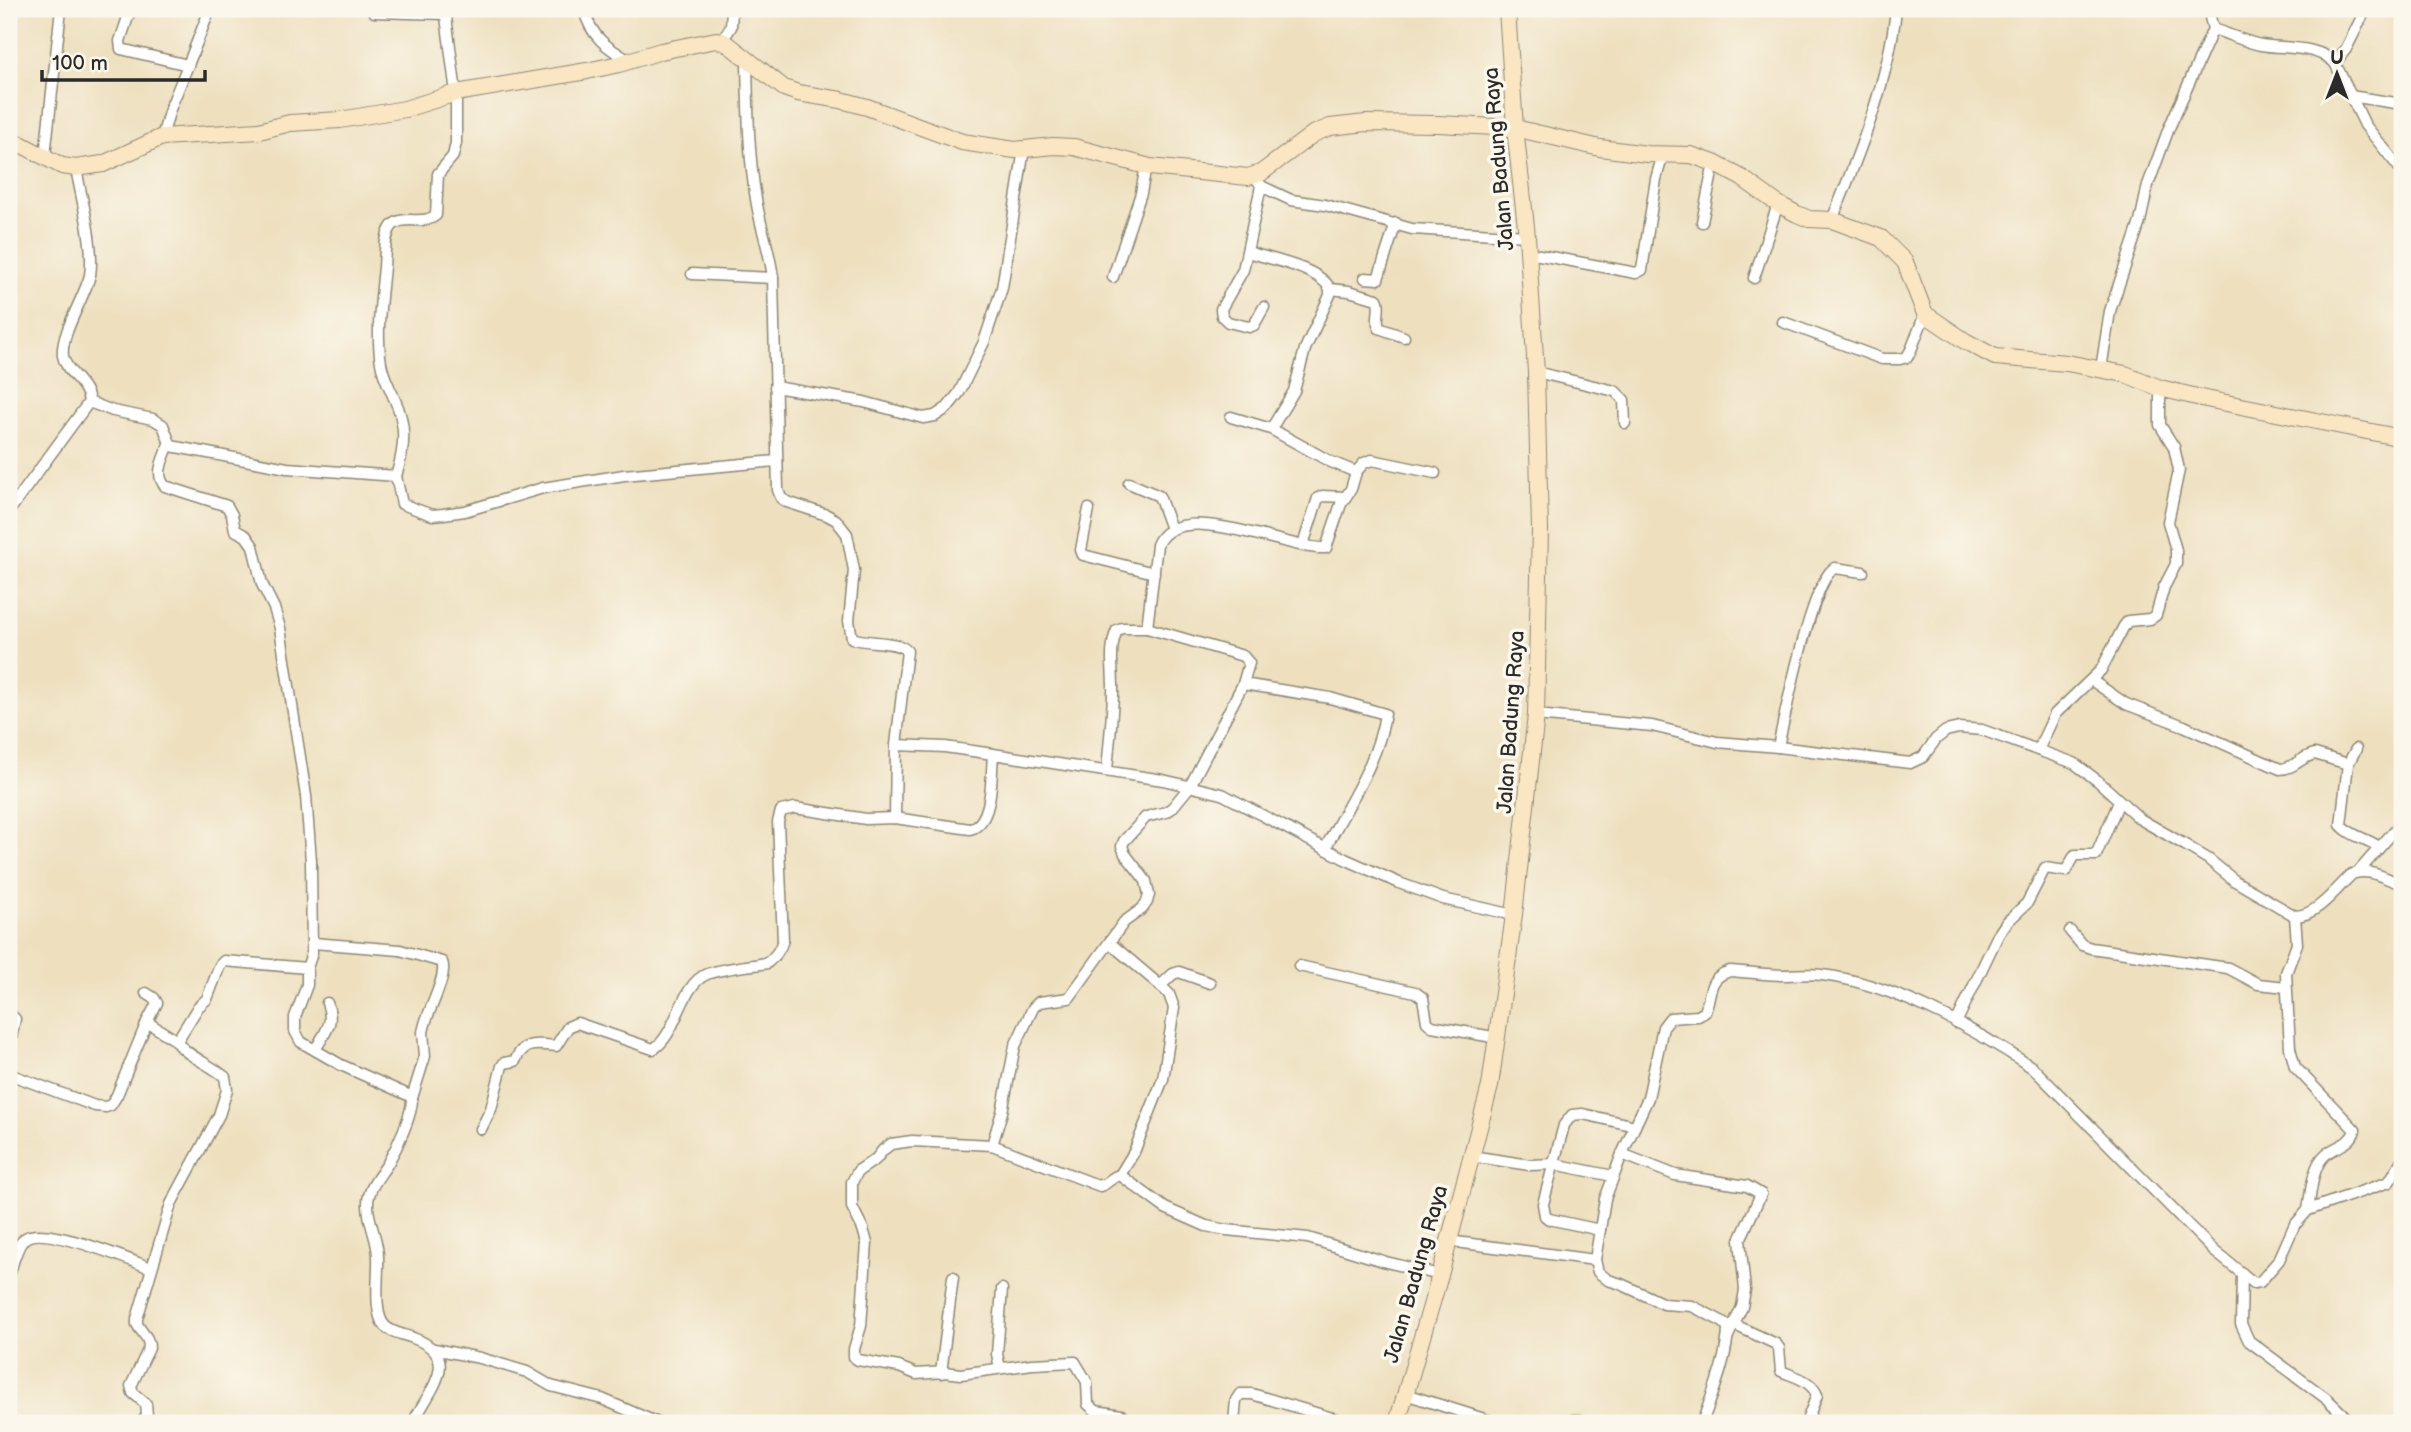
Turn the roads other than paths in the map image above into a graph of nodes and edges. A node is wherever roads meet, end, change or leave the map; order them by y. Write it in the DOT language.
graph roads {
  1 [pos="61,9"];
  2 [pos="127,9"];
  3 [pos="210,9"];
  4 [pos="372,9"];
  5 [pos="584,9"];
  6 [pos="732,9"];
  7 [pos="1507,9"];
  8 [pos="1896,9"];
  9 [pos="2208,9"];
  10 [pos="2366,9"];
  11 [pos="445,11"];
  12 [pos="2213,29"];
  13 [pos="722,41"];
  14 [pos="747,60"];
  15 [pos="630,61"];
  16 [pos="2335,63"];
  17 [pos="188,65"];
  18 [pos="456,93"];
  19 [pos="2350,96"];
  20 [pos="2402,104"];
  21 [pos="1515,128"];
  22 [pos="162,137"];
  23 [pos="9,138"];
  24 [pos="1024,149"];
  25 [pos="1663,154"];
  26 [pos="45,156"];
  27 [pos="1714,163"];
  28 [pos="1146,166"];
  29 [pos="76,168"];
  30 [pos="2402,171"];
  31 [pos="1258,180"];
  32 [pos="1777,204"];
  33 [pos="1832,220"];
  34 [pos="1702,222"];
  35 [pos="1396,223"];
  36 [pos="1527,236"];
  37 [pos="1248,252"];
  38 [pos="1528,253"];
  39 [pos="692,274"];
  40 [pos="1113,277"];
  41 [pos="773,278"];
  42 [pos="1365,278"];
  43 [pos="1754,278"];
  44 [pos="1330,289"];
  45 [pos="1264,307"];
  46 [pos="1925,314"];
  47 [pos="1783,322"];
  48 [pos="1404,337"];
  49 [pos="2101,369"];
  50 [pos="1536,372"];
  51 [pos="775,387"];
  52 [pos="2160,388"];
  53 [pos="89,402"];
  54 [pos="1231,418"];
  55 [pos="1625,423"];
  56 [pos="1271,429"];
  57 [pos="2402,438"];
  58 [pos="169,444"];
  59 [pos="776,461"];
  60 [pos="1356,472"];
  61 [pos="1435,473"];
  62 [pos="396,476"];
  63 [pos="1129,483"];
  64 [pos="1345,497"];
  65 [pos="1089,509"];
  66 [pos="9,511"];
  67 [pos="1171,529"];
  68 [pos="1303,545"];
  69 [pos="1863,572"];
  70 [pos="1154,573"];
  71 [pos="1147,628"];
  72 [pos="2091,680"];
  73 [pos="1243,684"];
  74 [pos="1536,715"];
  75 [pos="896,745"];
  76 [pos="1778,747"];
  77 [pos="2356,749"];
  78 [pos="2038,750"];
  79 [pos="993,754"];
  80 [pos="2348,764"];
  81 [pos="1107,771"];
  82 [pos="1190,786"];
  83 [pos="2119,802"];
  84 [pos="895,818"];
  85 [pos="2402,822"];
  86 [pos="2379,847"];
  87 [pos="1325,849"];
  88 [pos="2359,871"];
  89 [pos="2402,884"];
  90 [pos="1514,915"];
  91 [pos="2295,916"];
  92 [pos="2070,931"];
  93 [pos="313,943"];
  94 [pos="1110,943"];
  95 [pos="1299,966"];
  96 [pos="307,968"];
  97 [pos="1210,983"];
  98 [pos="1160,985"];
  99 [pos="2286,987"];
  100 [pos="146,993"];
  101 [pos="327,1003"];
  102 [pos="9,1013"];
  103 [pos="147,1022"];
  104 [pos="1956,1023"];
  105 [pos="1498,1038"];
  106 [pos="177,1041"];
  107 [pos="9,1048"];
  108 [pos="315,1050"];
  109 [pos="9,1074"];
  110 [pos="412,1098"];
  111 [pos="1635,1126"];
  112 [pos="481,1129"];
  113 [pos="992,1145"];
  114 [pos="1622,1154"];
  115 [pos="1471,1156"];
  116 [pos="2402,1160"];
  117 [pos="1554,1164"];
  118 [pos="1120,1175"];
  119 [pos="1613,1176"];
  120 [pos="2308,1210"];
  121 [pos="1600,1230"];
  122 [pos="1448,1241"];
  123 [pos="1595,1260"];
  124 [pos="151,1268"];
  125 [pos="2242,1273"];
  126 [pos="9,1275"];
  127 [pos="1440,1275"];
  128 [pos="953,1278"];
  129 [pos="1002,1289"];
  130 [pos="1735,1325"];
  131 [pos="1728,1336"];
  132 [pos="434,1349"];
  133 [pos="1000,1368"];
  134 [pos="941,1373"];
  135 [pos="1405,1394"];
  136 [pos="142,1423"];
  137 [pos="414,1423"];
  138 [pos="658,1423"];
  139 [pos="1127,1423"];
  140 [pos="1234,1423"];
  141 [pos="1349,1423"];
  142 [pos="1397,1423"];
  143 [pos="1497,1423"];
  144 [pos="1567,1423"];
  145 [pos="1589,1423"];
  146 [pos="1703,1423"];
  147 [pos="1806,1423"];
  148 [pos="2352,1423"];
  1 -- 26 [label="street"];
  2 -- 17 [label="street"];
  3 -- 17 [label="street"];
  4 -- 11 [label="street"];
  5 -- 15 [label="street"];
  6 -- 13 [label="street"];
  7 -- 21 [label="street, Jalan Badung Raya"];
  8 -- 33 [label="street"];
  9 -- 12 [label="street"];
  10 -- 16 [label="street"];
  11 -- 18 [label="street"];
  12 -- 16 [label="street"];
  12 -- 49 [label="street"];
  13 -- 14 [label="street"];
  13 -- 15 [label="street"];
  14 -- 24 [label="street"];
  14 -- 41 [label="street"];
  15 -- 18 [label="street"];
  16 -- 19 [label="street"];
  17 -- 22 [label="street"];
  18 -- 22 [label="street"];
  18 -- 62 [label="street"];
  19 -- 20 [label="street"];
  19 -- 30 [label="street"];
  21 -- 25 [label="street"];
  21 -- 31 [label="street"];
  21 -- 36 [label="street, Jalan Badung Raya"];
  22 -- 29 [label="street"];
  23 -- 26 [label="street"];
  24 -- 28 [label="street"];
  24 -- 51 [label="street"];
  25 -- 27 [label="street"];
  25 -- 38 [label="street"];
  26 -- 29 [label="street"];
  27 -- 32 [label="street"];
  27 -- 34 [label="street"];
  28 -- 31 [label="street"];
  28 -- 40 [label="street"];
  29 -- 53 [label="street"];
  31 -- 35 [label="street"];
  31 -- 37 [label="street"];
  32 -- 33 [label="street"];
  32 -- 43 [label="street"];
  33 -- 46 [label="street"];
  35 -- 36 [label="street"];
  35 -- 42 [label="street"];
  36 -- 38 [label="street, Jalan Badung Raya"];
  37 -- 44 [label="street"];
  37 -- 45 [label="street"];
  38 -- 50 [label="street, Jalan Badung Raya"];
  39 -- 41 [label="street"];
  41 -- 51 [label="street"];
  44 -- 48 [label="street"];
  44 -- 56 [label="street"];
  46 -- 47 [label="street"];
  46 -- 49 [label="street"];
  49 -- 52 [label="street"];
  50 -- 55 [label="street"];
  50 -- 74 [label="street, Jalan Badung Raya"];
  51 -- 59 [label="street"];
  52 -- 57 [label="street"];
  52 -- 72 [label="street"];
  53 -- 58 [label="street"];
  53 -- 66 [label="street"];
  54 -- 56 [label="street"];
  56 -- 60 [label="street"];
  58 -- 62 [label="street"];
  58 -- 93 [label="street"];
  59 -- 62 [label="street"];
  59 -- 75 [label="street"];
  60 -- 61 [label="street"];
  60 -- 64 [label="street"];
  63 -- 67 [label="street"];
  64 -- 68 [label="street"];
  64 -- 68 [label="street"];
  65 -- 70 [label="street"];
  67 -- 68 [label="street"];
  67 -- 70 [label="street"];
  69 -- 76 [label="street"];
  70 -- 71 [label="street"];
  71 -- 73 [label="street"];
  71 -- 81 [label="street"];
  72 -- 78 [label="street"];
  72 -- 80 [label="street"];
  73 -- 82 [label="street"];
  73 -- 87 [label="street"];
  74 -- 76 [label="street"];
  74 -- 90 [label="street, Jalan Badung Raya"];
  75 -- 79 [label="street"];
  75 -- 84 [label="street"];
  76 -- 78 [label="street"];
  77 -- 80 [label="street"];
  78 -- 83 [label="street"];
  79 -- 81 [label="street"];
  79 -- 84 [label="street"];
  80 -- 86 [label="street"];
  81 -- 82 [label="street"];
  82 -- 87 [label="street"];
  82 -- 94 [label="street"];
  83 -- 91 [label="street"];
  83 -- 104 [label="street"];
  84 -- 112 [label="street"];
  85 -- 86 [label="street"];
  86 -- 88 [label="street"];
  87 -- 90 [label="street"];
  88 -- 89 [label="street"];
  88 -- 91 [label="street"];
  90 -- 105 [label="street, Jalan Badung Raya"];
  91 -- 99 [label="street"];
  92 -- 99 [label="street"];
  93 -- 96 [label="street"];
  93 -- 110 [label="street"];
  94 -- 98 [label="street"];
  94 -- 113 [label="street"];
  95 -- 105 [label="street"];
  96 -- 106 [label="street"];
  96 -- 108 [label="street"];
  97 -- 98 [label="street"];
  98 -- 118 [label="street"];
  99 -- 120 [label="street"];
  100 -- 103 [label="street"];
  101 -- 108 [label="street"];
  102 -- 107 [label="street"];
  103 -- 106 [label="street"];
  103 -- 109 [label="street"];
  104 -- 111 [label="street"];
  104 -- 125 [label="street"];
  105 -- 115 [label="street, Jalan Badung Raya"];
  106 -- 124 [label="street"];
  108 -- 110 [label="street"];
  110 -- 132 [label="street"];
  111 -- 114 [label="street"];
  111 -- 117 [label="street"];
  113 -- 118 [label="street"];
  113 -- 134 [label="street"];
  114 -- 119 [label="street"];
  114 -- 130 [label="street"];
  115 -- 117 [label="street"];
  115 -- 122 [label="street, Jalan Badung Raya"];
  116 -- 120 [label="street"];
  117 -- 119 [label="street"];
  117 -- 121 [label="street"];
  118 -- 127 [label="street"];
  119 -- 121 [label="street"];
  120 -- 125 [label="street"];
  121 -- 123 [label="street"];
  122 -- 123 [label="street"];
  122 -- 127 [label="street, Jalan Badung Raya"];
  123 -- 131 [label="street"];
  124 -- 126 [label="street"];
  124 -- 136 [label="street"];
  125 -- 148 [label="street"];
  127 -- 135 [label="street, Jalan Badung Raya"];
  128 -- 134 [label="street"];
  129 -- 133 [label="street"];
  130 -- 131 [label="street"];
  130 -- 147 [label="street"];
  131 -- 146 [label="street"];
  132 -- 137 [label="street"];
  132 -- 138 [label="street"];
  133 -- 134 [label="street"];
  133 -- 139 [label="street"];
  135 -- 142 [label="street, Jalan Badung Raya"];
  135 -- 143 [label="street"];
  140 -- 141 [label="street"];
  144 -- 145 [label="street"];
}
